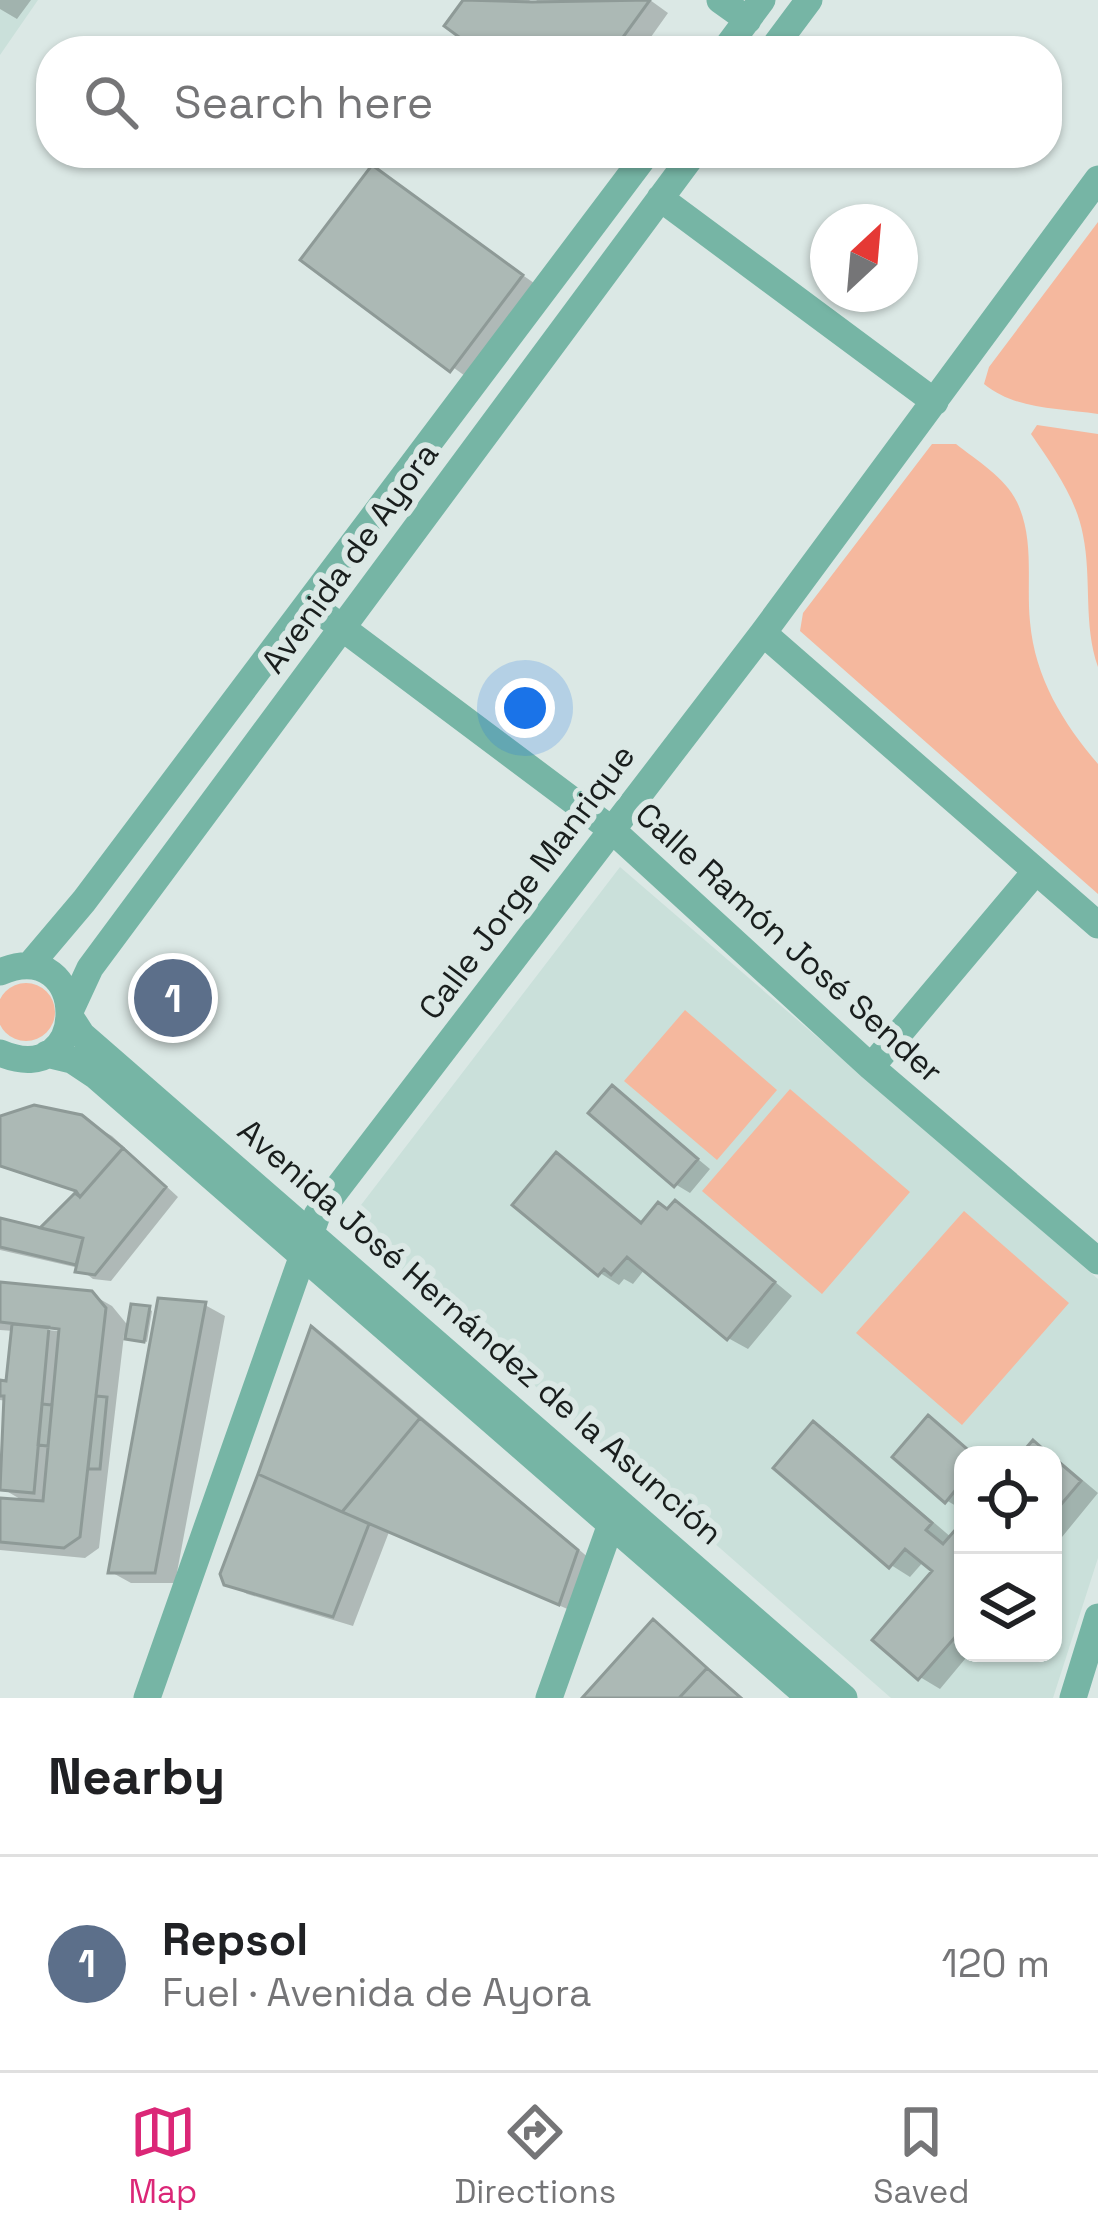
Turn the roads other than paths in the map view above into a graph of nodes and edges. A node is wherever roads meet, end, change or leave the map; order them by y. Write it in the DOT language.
graph roads {
  1 [pos="720,0"];
  2 [pos="809,0"];
  3 [pos="755,10"];
  4 [pos="735,36"];
  5 [pos="782,36"];
  6 [pos="639,168"];
  7 [pos="682,168"];
  8 [pos="1098,179"];
  9 [pos="660,197"];
  10 [pos="605,209"];
  11 [pos="635,231"];
  12 [pos="935,402"];
  13 [pos="309,603"];
  14 [pos="343,628"];
  15 [pos="763,633"];
  16 [pos="612,830"];
  17 [pos="1036,871"];
  18 [pos="1098,925"];
  19 [pos="11,967"];
  20 [pos="71,1014"];
  21 [pos="47,1054"];
  22 [pos="4,1059"];
  23 [pos="871,1067"];
  24 [pos="305,1241"];
  25 [pos="1098,1261"];
  26 [pos="615,1512"];
  27 [pos="1098,1617"];
  28 [pos="147,1698"];
  29 [pos="549,1698"];
  30 [pos="810,1698"];
  31 [pos="844,1698"];
  32 [pos="1072,1698"];
  1 -- 3 [label="street"];
  2 -- 5 [label="street"];
  3 -- 4 [label="street"];
  6 -- 10 [label="street, Avenida de Ayora"];
  7 -- 9 [label="street, Avenida de Ayora"];
  8 -- 12 [label="street, Calle Jorge Manrique"];
  9 -- 11 [label="street, Avenida de Ayora"];
  9 -- 12 [label="street"];
  10 -- 11 [label="street"];
  10 -- 13 [label="street, Avenida de Ayora"];
  11 -- 14 [label="street, Avenida de Ayora"];
  12 -- 15 [label="street, Calle Jorge Manrique"];
  13 -- 14 [label="street, Calle Ramón José Sender"];
  13 -- 19 [label="street, Avenida de Ayora"];
  14 -- 16 [label="street, Calle Ramón José Sender"];
  14 -- 20 [label="street, Avenida de Ayora"];
  15 -- 16 [label="street, Calle Jorge Manrique"];
  15 -- 17 [label="street"];
  16 -- 23 [label="street, Calle Ramón José Sender"];
  16 -- 24 [label="street, Calle Jorge Manrique"];
  17 -- 18 [label="street"];
  17 -- 23 [label="street"];
  19 -- 20 [label="street, Avenida José Hernández de la Asunción"];
  20 -- 21 [label="street, Avenida de Ayora"];
  20 -- 24 [label="street, Avenida José Hernández de la Asunción"];
  21 -- 22 [label="street"];
  21 -- 24 [label="street, Avenida José Hernández de la Asunción"];
  23 -- 25 [label="street, Calle Ramón José Sender"];
  24 -- 26 [label="street, Avenida José Hernández de la Asunción"];
  24 -- 28 [label="street, Calle Jorge Manrique"];
  26 -- 29 [label="street"];
  26 -- 30 [label="street, Avenida José Hernández de la Asunción"];
  26 -- 31 [label="street, Avenida José Hernández de la Asunción"];
  27 -- 32 [label="street"];
}
